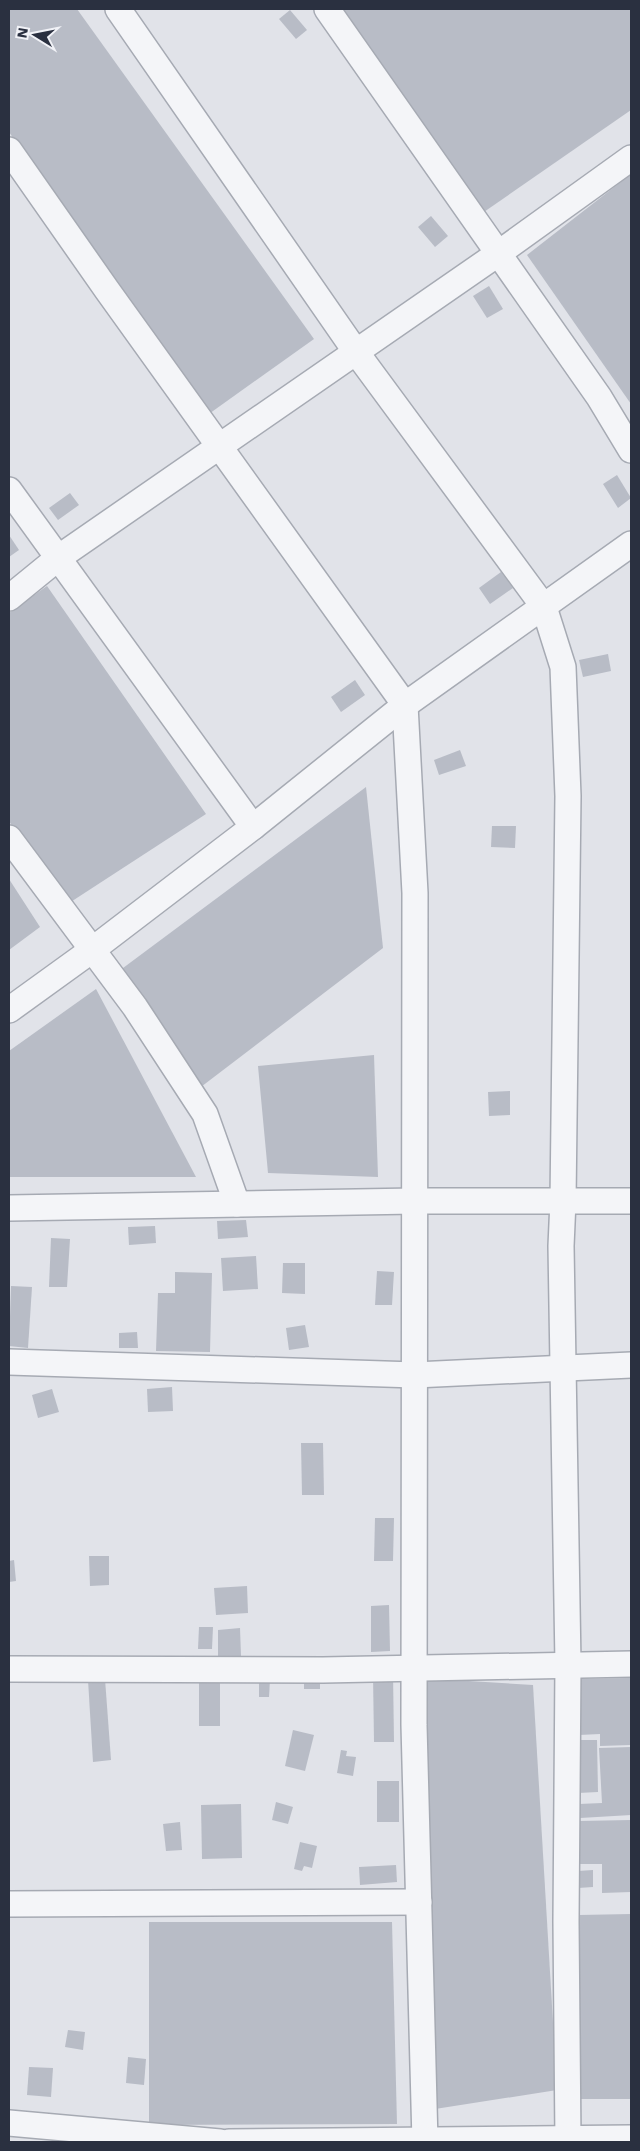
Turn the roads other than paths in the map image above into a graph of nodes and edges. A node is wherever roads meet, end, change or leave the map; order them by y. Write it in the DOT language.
graph roads {
  1 [pos="118,9"];
  2 [pos="327,9"];
  3 [pos="9,150"];
  4 [pos="631,158"];
  5 [pos="498,254"];
  6 [pos="356,352"];
  7 [pos="219,447"];
  8 [pos="631,450"];
  9 [pos="9,490"];
  10 [pos="631,544"];
  11 [pos="58,558"];
  12 [pos="9,598"];
  13 [pos="544,607"];
  14 [pos="405,705"];
  15 [pos="253,827"];
  16 [pos="9,838"];
  17 [pos="92,950"];
  18 [pos="9,1010"];
  19 [pos="415,1201"];
  20 [pos="563,1201"];
  21 [pos="631,1201"];
  22 [pos="237,1204"];
  23 [pos="9,1208"];
  24 [pos="9,1362"];
  25 [pos="631,1366"];
  26 [pos="564,1367"];
  27 [pos="415,1375"];
  28 [pos="568,1664"];
  29 [pos="631,1664"];
  30 [pos="414,1668"];
  31 [pos="9,1669"];
  32 [pos="419,1902"];
  33 [pos="9,1904"];
  34 [pos="9,2123"];
  35 [pos="631,2138"];
  36 [pos="568,2140"];
  37 [pos="425,2141"];
  38 [pos="220,2142"];
  39 [pos="229,2142"];
  1 -- 6 [label="street"];
  2 -- 5 [label="street"];
  3 -- 7 [label="street"];
  4 -- 5 [label="street"];
  5 -- 6 [label="street"];
  5 -- 8 [label="street"];
  6 -- 7 [label="street"];
  6 -- 13 [label="street"];
  7 -- 11 [label="street"];
  7 -- 14 [label="street"];
  9 -- 11 [label="street"];
  10 -- 13 [label="street"];
  11 -- 12 [label="street"];
  11 -- 15 [label="street"];
  13 -- 14 [label="street"];
  13 -- 20 [label="street"];
  14 -- 15 [label="street"];
  14 -- 19 [label="street"];
  15 -- 17 [label="street"];
  16 -- 17 [label="street"];
  17 -- 18 [label="street"];
  17 -- 22 [label="street"];
  19 -- 20 [label="street"];
  19 -- 22 [label="street"];
  19 -- 27 [label="street"];
  20 -- 21 [label="street"];
  20 -- 26 [label="street"];
  22 -- 23 [label="street"];
  24 -- 27 [label="street"];
  25 -- 26 [label="street"];
  26 -- 27 [label="street"];
  26 -- 28 [label="street"];
  27 -- 30 [label="street"];
  28 -- 29 [label="street"];
  28 -- 30 [label="street"];
  28 -- 36 [label="street"];
  30 -- 31 [label="street"];
  30 -- 32 [label="street"];
  32 -- 33 [label="street"];
  32 -- 37 [label="street"];
  34 -- 38 [label="street"];
  35 -- 36 [label="street"];
  36 -- 37 [label="street"];
  37 -- 39 [label="street"];
}
